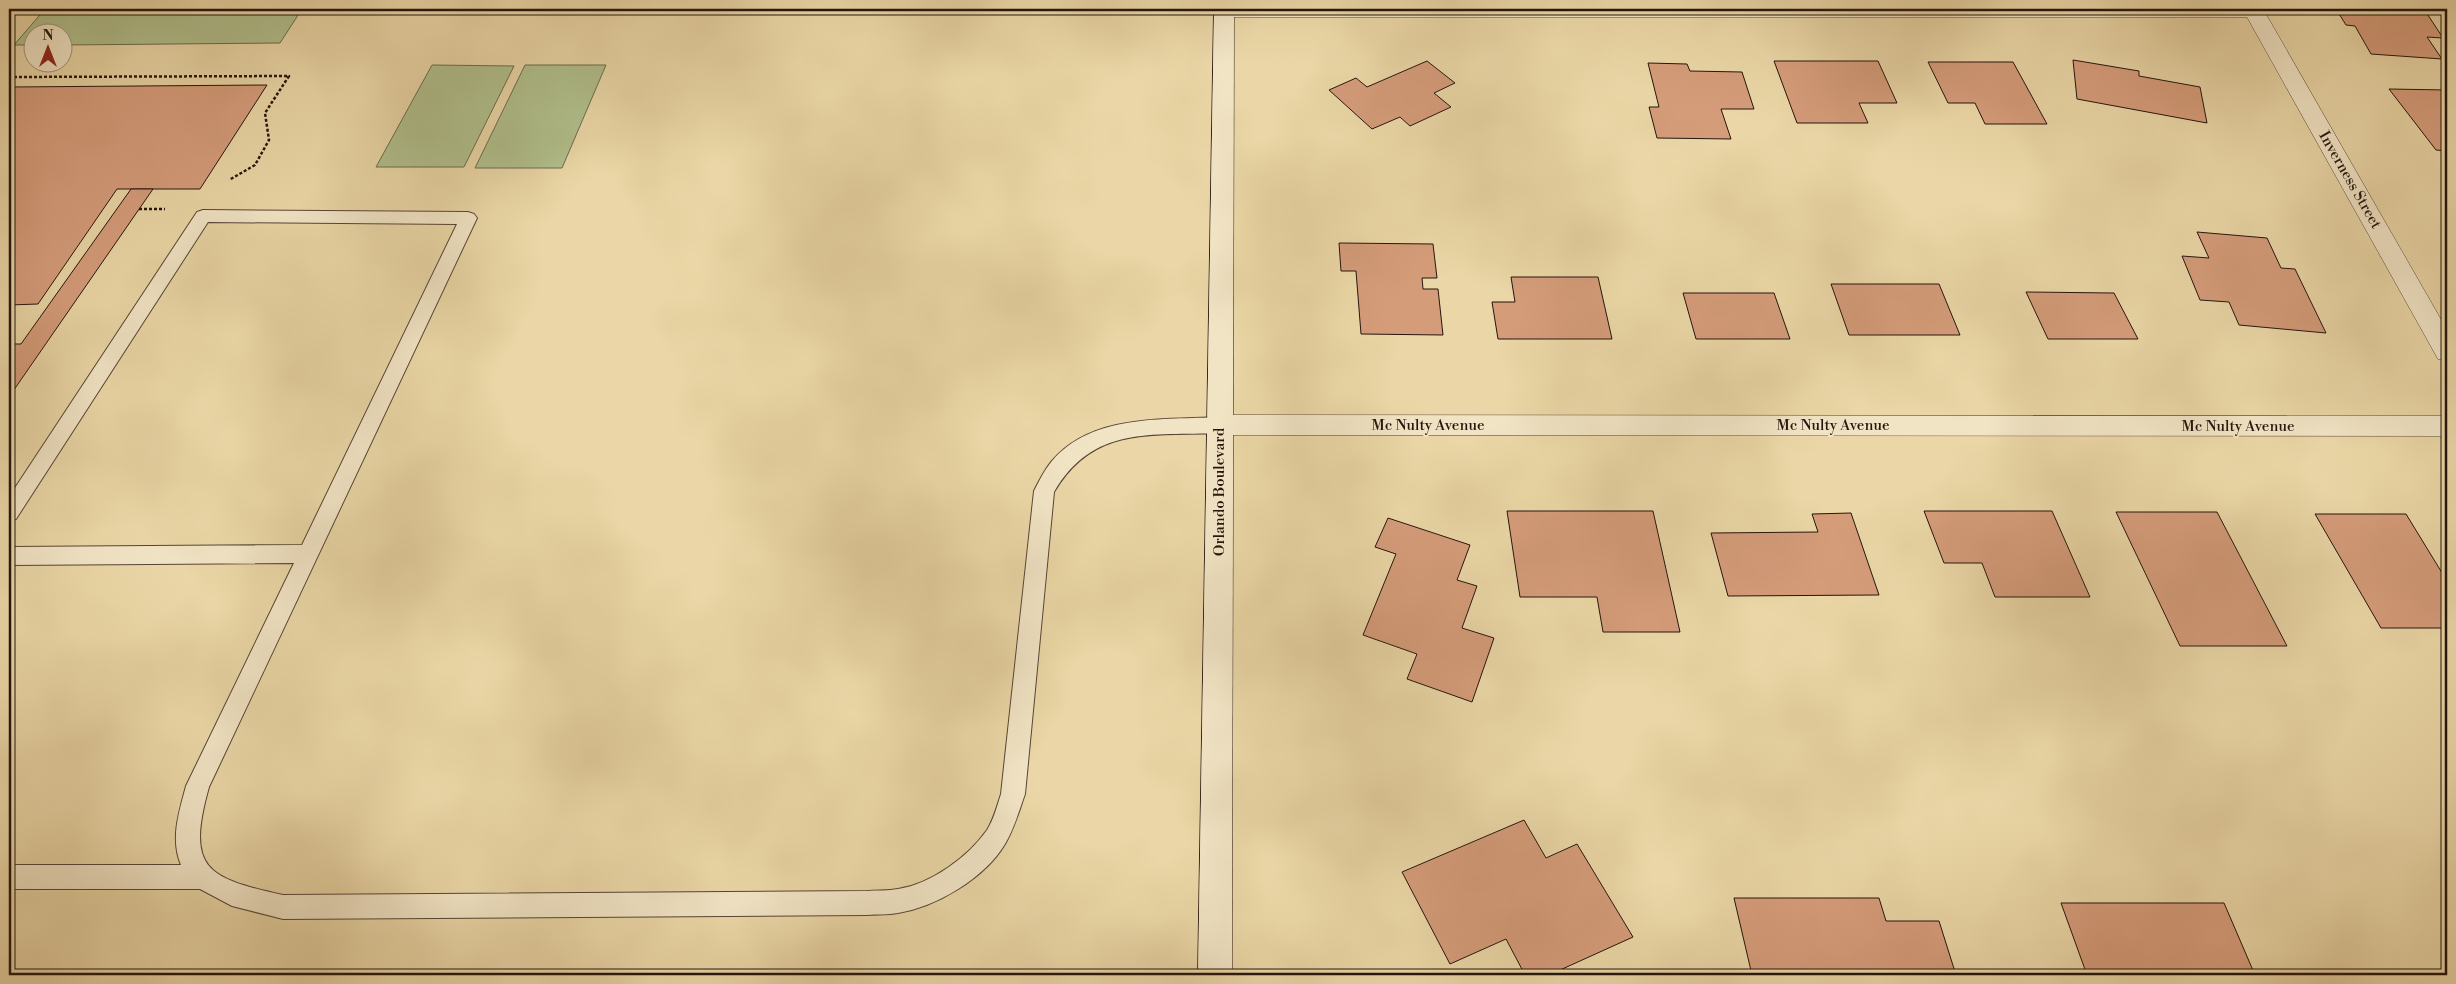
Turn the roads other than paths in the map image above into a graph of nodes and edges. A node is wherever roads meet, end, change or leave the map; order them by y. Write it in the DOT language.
graph roads {
  1 [pos="1224,10"];
  2 [pos="2253,10"];
  3 [pos="2447,352"];
  4 [pos="1219,425"];
  5 [pos="2447,426"];
  6 [pos="9,513"];
  7 [pos="308,554"];
  8 [pos="9,556"];
  9 [pos="9,877"];
  10 [pos="200,877"];
  11 [pos="1215,975"];
  1 -- 2 [label="street"];
  1 -- 4 [label="street, Orlando Boulevard"];
  2 -- 3 [label="street, Inverness Street"];
  4 -- 5 [label="street, Mc Nulty Avenue"];
  4 -- 10 [label="lane"];
  4 -- 11 [label="street, Orlando Boulevard"];
  6 -- 7 [label="lane"];
  7 -- 8 [label="lane"];
  7 -- 10 [label="lane"];
  9 -- 10 [label="lane"];
}
